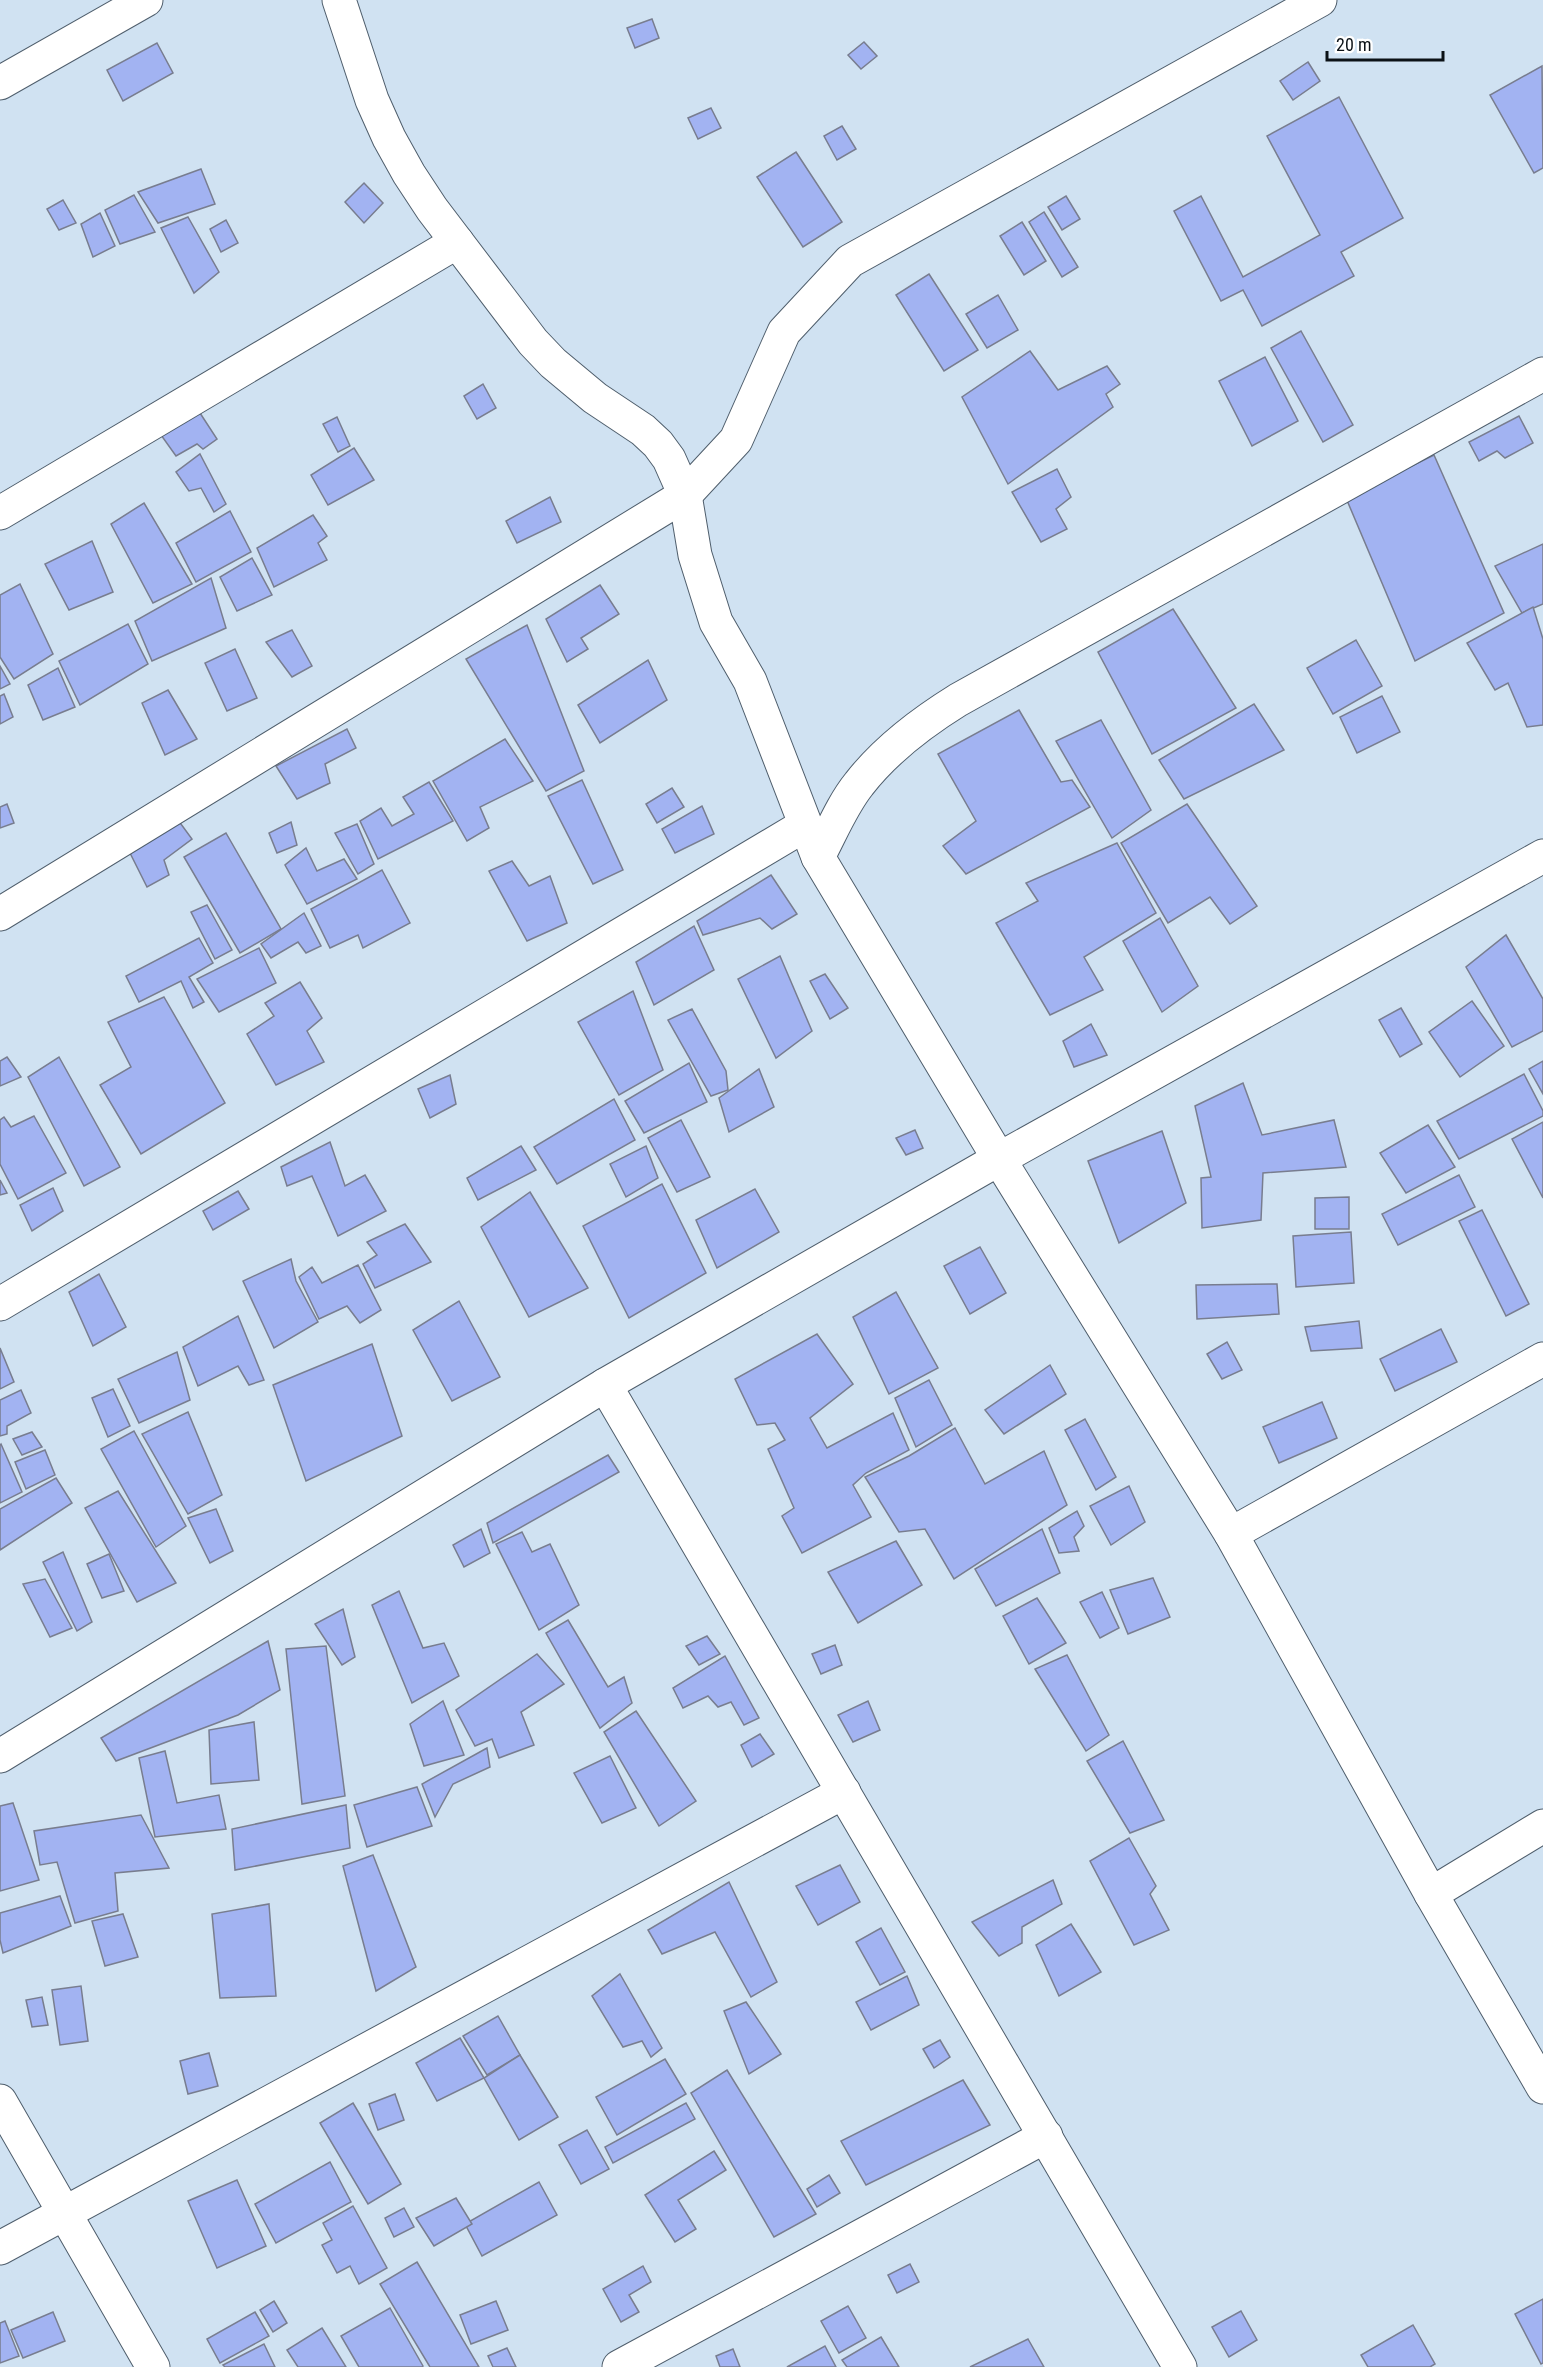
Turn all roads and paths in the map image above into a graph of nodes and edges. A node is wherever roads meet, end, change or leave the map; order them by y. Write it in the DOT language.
graph roads {
  1 [pos="146,0"];
  2 [pos="339,0"];
  3 [pos="1320,0"];
  4 [pos="0,83"];
  5 [pos="458,242"];
  6 [pos="1543,374"];
  7 [pos="685,495"];
  8 [pos="0,513"];
  9 [pos="805,825"];
  10 [pos="1543,856"];
  11 [pos="818,857"];
  12 [pos="0,914"];
  13 [pos="999,1159"];
  14 [pos="0,1304"];
  15 [pos="1543,1359"];
  16 [pos="605,1385"];
  17 [pos="1231,1534"];
  18 [pos="0,1756"];
  19 [pos="844,1792"];
  20 [pos="1543,1826"];
  21 [pos="1431,1894"];
  22 [pos="1543,2087"];
  23 [pos="0,2101"];
  24 [pos="1046,2136"];
  25 [pos="65,2213"];
  26 [pos="0,2248"];
  27 [pos="153,2367"];
  28 [pos="619,2367"];
  29 [pos="1180,2367"];
  1 -- 4 [label="street"];
  2 -- 5 [label="street"];
  3 -- 7 [label="street"];
  5 -- 7 [label="street"];
  5 -- 8 [label="street"];
  6 -- 11 [label="street"];
  7 -- 9 [label="street"];
  7 -- 12 [label="street"];
  9 -- 11 [label="street"];
  9 -- 14 [label="street"];
  10 -- 13 [label="street"];
  11 -- 13 [label="street"];
  13 -- 16 [label="street"];
  13 -- 17 [label="street"];
  15 -- 17 [label="street"];
  16 -- 18 [label="street"];
  16 -- 19 [label="street"];
  17 -- 21 [label="street"];
  19 -- 24 [label="street"];
  19 -- 25 [label="street"];
  20 -- 21 [label="street"];
  21 -- 22 [label="street"];
  23 -- 25 [label="street"];
  24 -- 28 [label="street"];
  24 -- 29 [label="street"];
  25 -- 26 [label="street"];
  25 -- 27 [label="street"];
}
